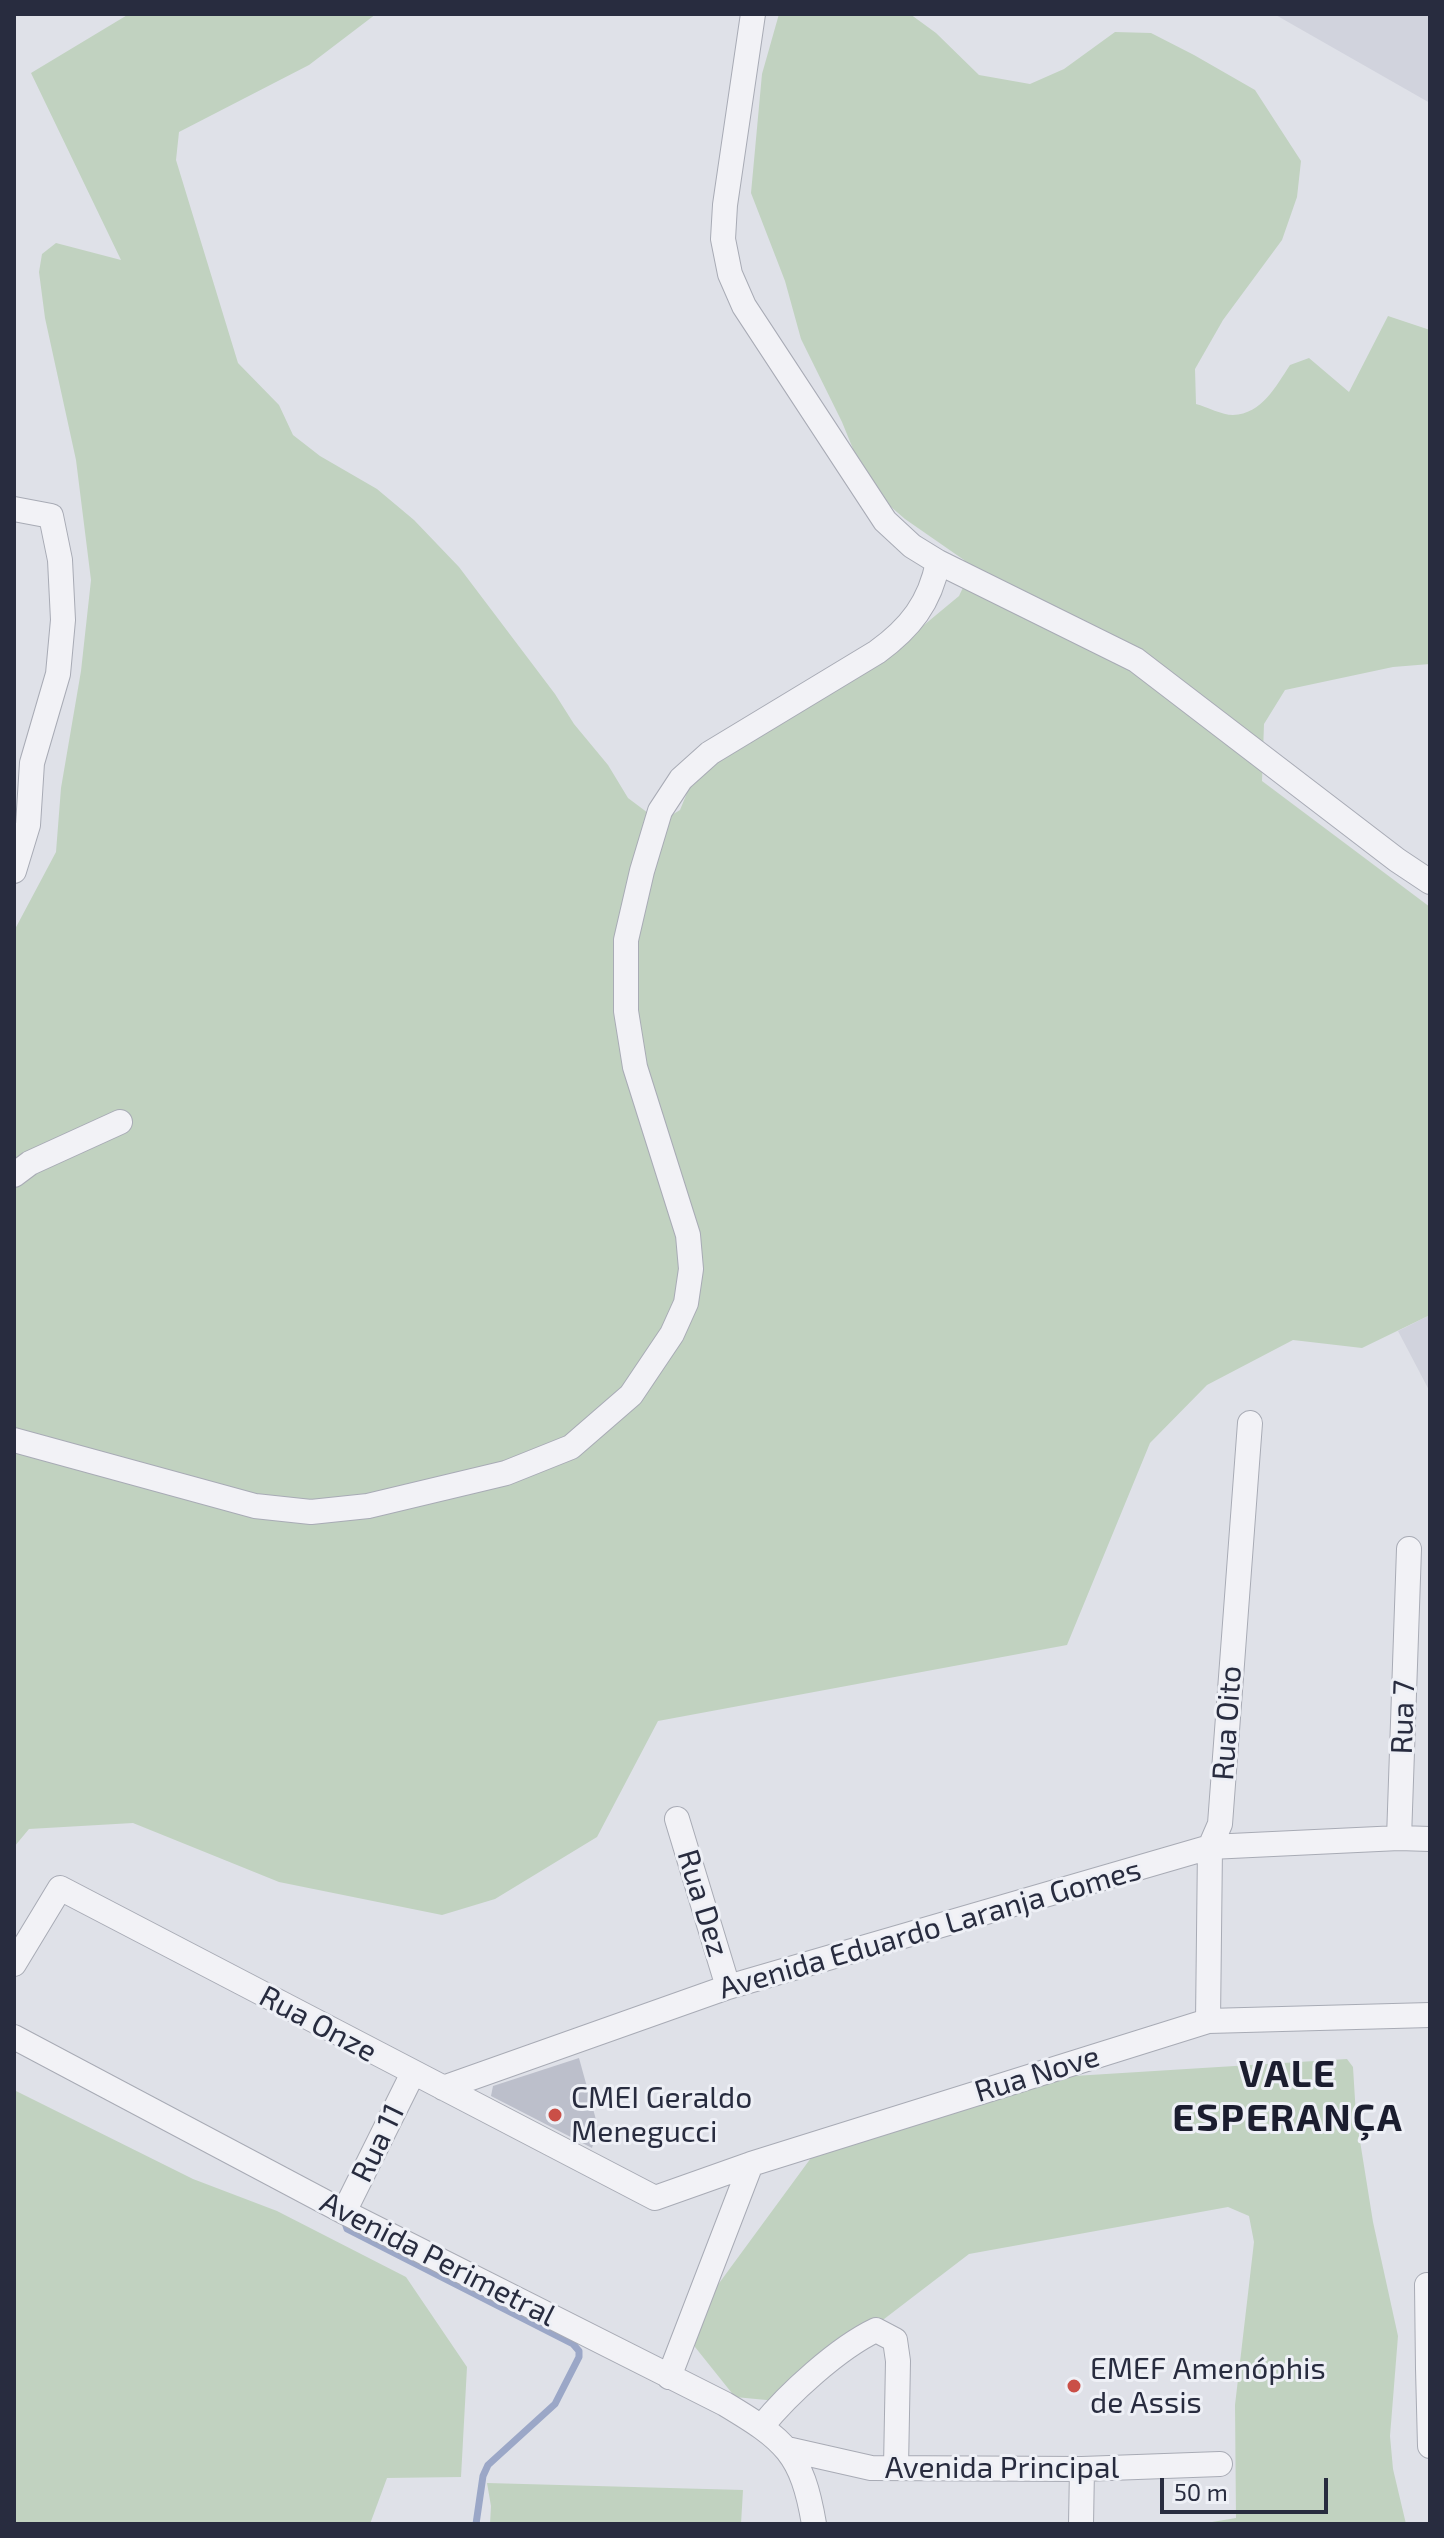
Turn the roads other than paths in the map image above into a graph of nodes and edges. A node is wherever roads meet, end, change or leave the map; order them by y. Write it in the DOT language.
graph roads {
  1 [pos="753,14"];
  2 [pos="14,509"];
  3 [pos="938,562"];
  4 [pos="23,763"];
  5 [pos="14,871"];
  6 [pos="1430,882"];
  7 [pos="120,1122"];
  8 [pos="14,1175"];
  9 [pos="1250,1423"];
  10 [pos="14,1440"];
  11 [pos="1409,1549"];
  12 [pos="677,1819"];
  13 [pos="1399,1838"];
  14 [pos="1430,1839"];
  15 [pos="1210,1847"];
  16 [pos="14,1964"];
  17 [pos="728,1987"];
  18 [pos="1430,2015"];
  19 [pos="1208,2021"];
  20 [pos="14,2037"];
  21 [pos="413,2073"];
  22 [pos="443,2088"];
  23 [pos="751,2164"];
  24 [pos="655,2198"];
  25 [pos="344,2212"];
  26 [pos="1427,2285"];
  27 [pos="1429,2369"];
  28 [pos="669,2377"];
  29 [pos="762,2426"];
  30 [pos="1430,2446"];
  31 [pos="787,2449"];
  32 [pos="1220,2464"];
  33 [pos="896,2467"];
  34 [pos="1082,2469"];
  35 [pos="814,2524"];
  36 [pos="1081,2524"];
  1 -- 3 [label="street"];
  2 -- 4 [label="street"];
  3 -- 6 [label="street"];
  3 -- 10 [label="street"];
  4 -- 5 [label="street"];
  7 -- 8 [label="street"];
  9 -- 15 [label="street, Rua Oito"];
  11 -- 13 [label="street, Rua 7"];
  12 -- 17 [label="street, Rua Dez"];
  13 -- 14 [label="street, Avenida Eduardo Laranja Gomes"];
  13 -- 15 [label="street, Avenida Eduardo Laranja Gomes"];
  15 -- 17 [label="street, Avenida Eduardo Laranja Gomes"];
  15 -- 19 [label="street, Rua Oito"];
  16 -- 21 [label="street, Rua Onze"];
  17 -- 22 [label="street, Avenida Eduardo Laranja Gomes"];
  18 -- 19 [label="street, Rua Nove"];
  19 -- 23 [label="street, Rua Nove"];
  20 -- 25 [label="street, Avenida Perimetral"];
  21 -- 22 [label="street, Rua Onze"];
  21 -- 25 [label="street, Rua 11"];
  22 -- 24 [label="street, Rua Onze"];
  23 -- 24 [label="street, Rua Nove"];
  23 -- 28 [label="street"];
  25 -- 28 [label="street, Avenida Perimetral"];
  26 -- 27 [label="street"];
  27 -- 30 [label="street"];
  28 -- 29 [label="street, Avenida Perimetral"];
  29 -- 31 [label="street, Avenida Perimetral"];
  29 -- 33 [label="street"];
  31 -- 33 [label="street, Avenida Principal"];
  31 -- 35 [label="street, Avenida Perimetral"];
  32 -- 34 [label="street, Avenida Principal"];
  33 -- 34 [label="street, Avenida Principal"];
  34 -- 36 [label="street"];
}
